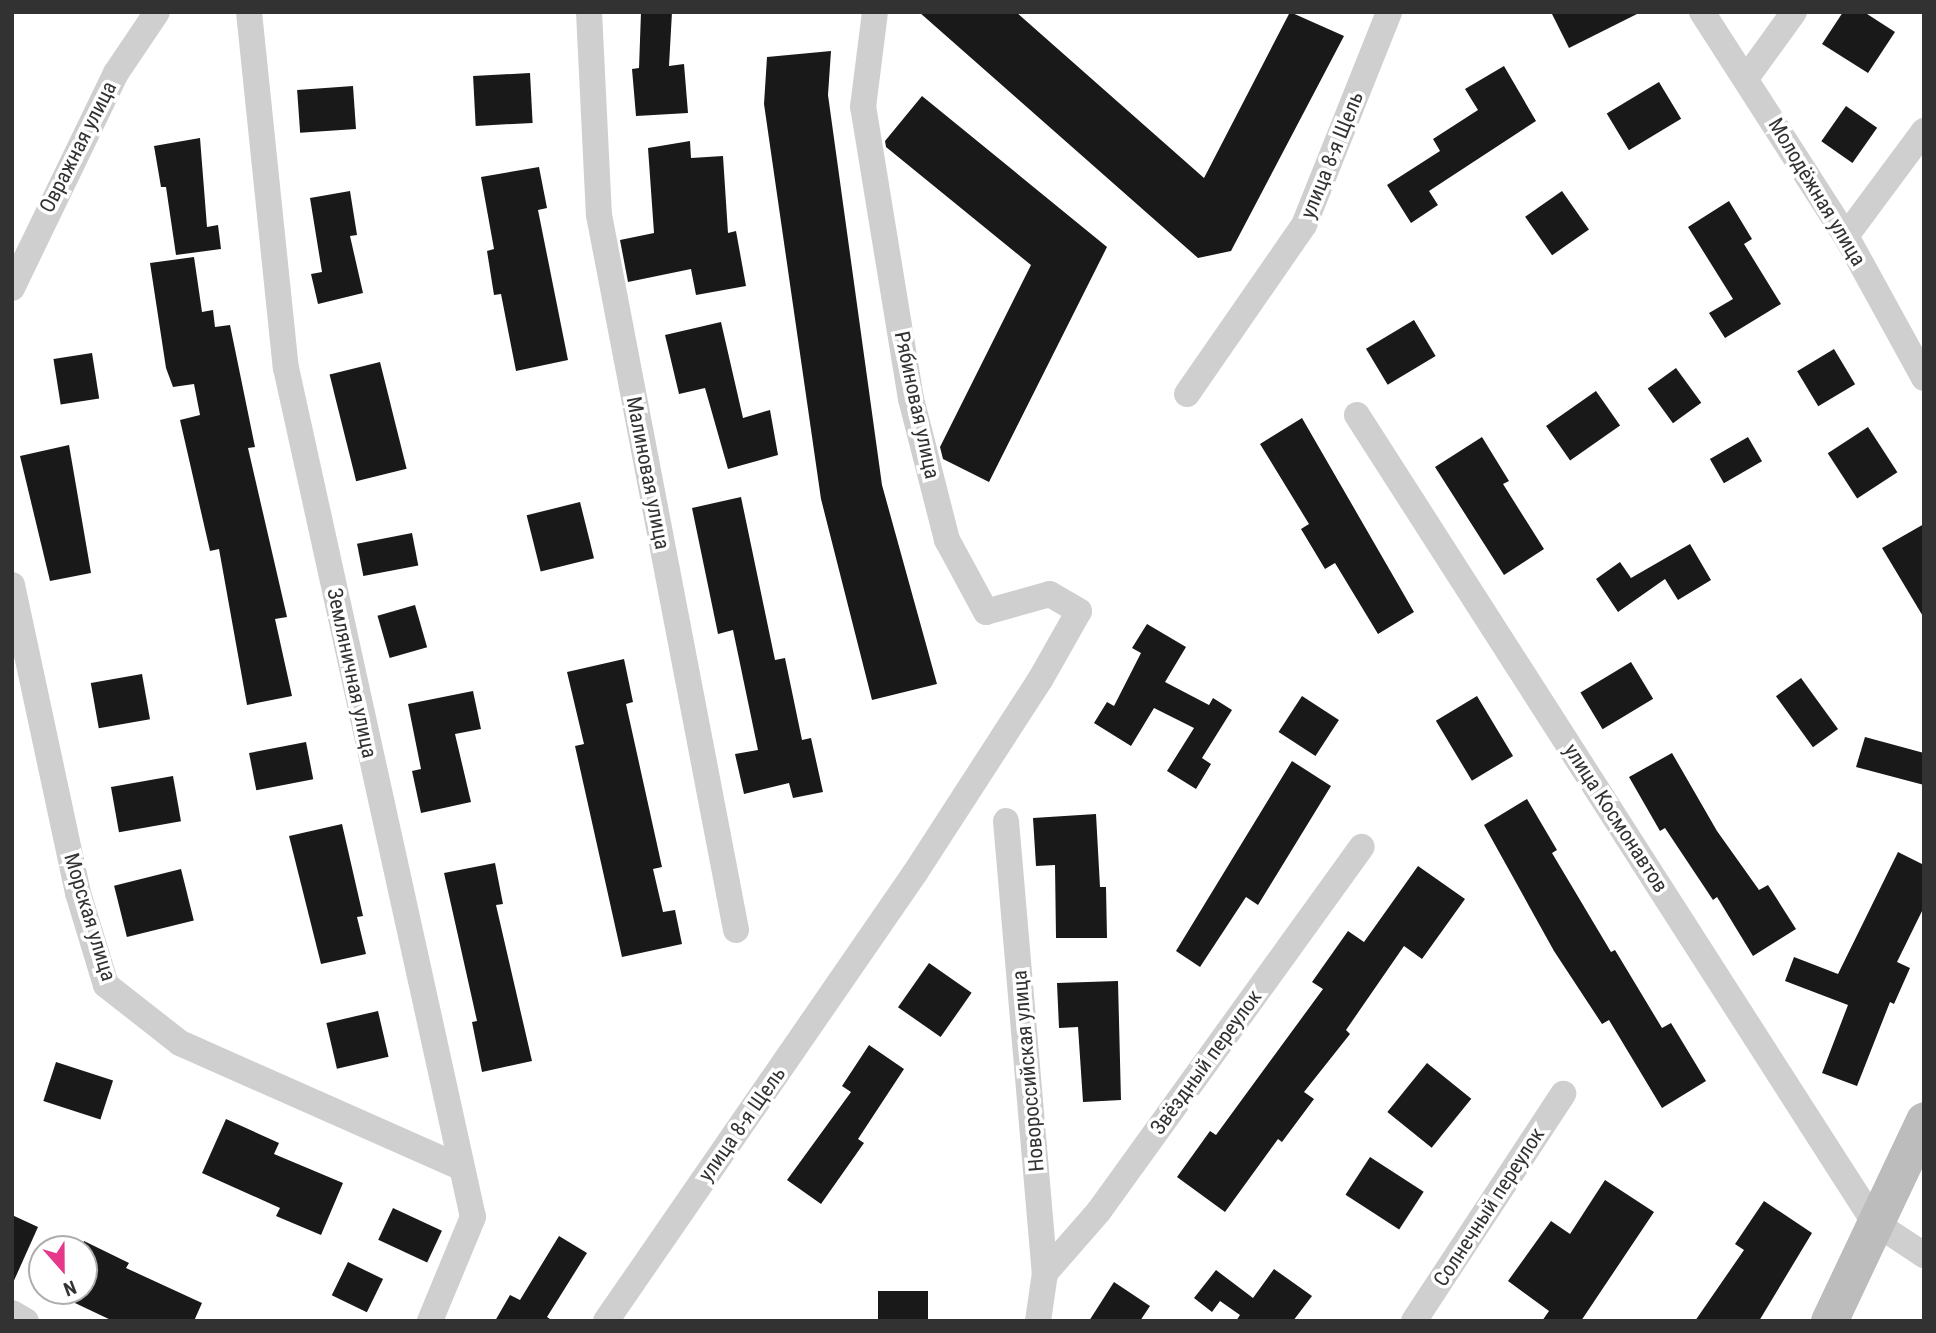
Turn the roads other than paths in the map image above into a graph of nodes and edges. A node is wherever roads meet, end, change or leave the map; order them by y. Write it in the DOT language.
graph roads {
  1 [pos="157,12"];
  2 [pos="249,12"];
  3 [pos="589,12"];
  4 [pos="875,12"];
  5 [pos="1702,12"];
  6 [pos="1794,12"];
  7 [pos="1386,13"];
  8 [pos="1747,77"];
  9 [pos="1924,131"];
  10 [pos="1846,236"];
  11 [pos="12,288"];
  12 [pos="1924,378"];
  13 [pos="1187,394"];
  14 [pos="1357,415"];
  15 [pos="12,585"];
  16 [pos="1040,680"];
  17 [pos="1006,821"];
  18 [pos="1362,847"];
  19 [pos="736,930"];
  20 [pos="1563,1094"];
  21 [pos="1924,1120"];
  22 [pos="458,1166"];
  23 [pos="1874,1222"];
  24 [pos="1924,1255"];
  25 [pos="1045,1273"];
  26 [pos="12,1313"];
  27 [pos="26,1321"];
  28 [pos="430,1321"];
  29 [pos="606,1321"];
  30 [pos="1038,1321"];
  31 [pos="1415,1321"];
  32 [pos="1829,1321"];
  1 -- 11 [label="street, Овражная улица"];
  2 -- 22 [label="street, Земляничная улица"];
  3 -- 19 [label="street, Малиновая улица"];
  4 -- 16 [label="street, Рябиновая улица"];
  5 -- 8 [label="street, Молодёжная улица"];
  6 -- 8 [label="street"];
  7 -- 13 [label="street, улица 8-я Щель"];
  8 -- 10 [label="street, Молодёжная улица"];
  9 -- 10 [label="street"];
  10 -- 12 [label="street, Молодёжная улица"];
  14 -- 23 [label="street, улица Космонавтов"];
  15 -- 22 [label="street, Морская улица"];
  16 -- 29 [label="street, улица 8-я Щель"];
  17 -- 25 [label="street, Новороссийская улица"];
  18 -- 25 [label="street, Звёздный переулок"];
  20 -- 31 [label="street, Солнечный переулок"];
  21 -- 23 [label="street"];
  22 -- 28 [label="street, Земляничная улица"];
  23 -- 24 [label="street"];
  23 -- 32 [label="street"];
  25 -- 30 [label="street, Новороссийская улица"];
  26 -- 27 [label="street"];
}
